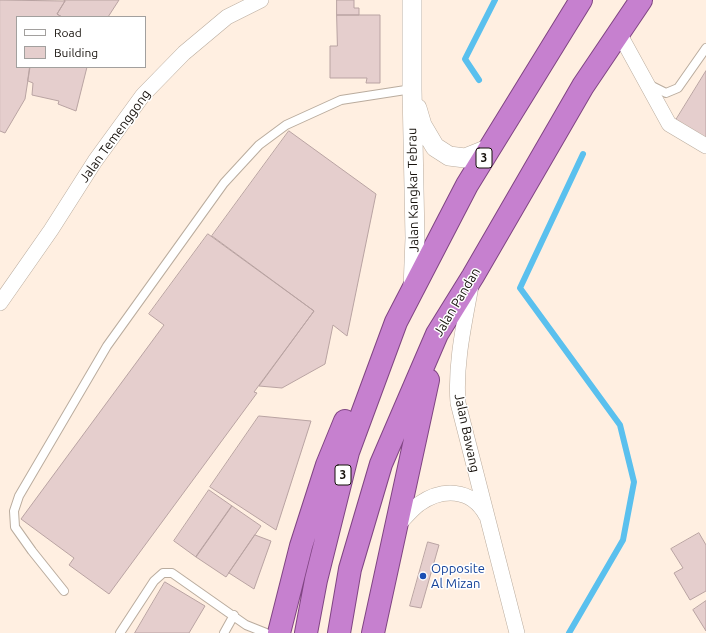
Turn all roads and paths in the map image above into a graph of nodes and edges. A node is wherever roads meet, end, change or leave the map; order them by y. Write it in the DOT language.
graph roads {
  1 [pos="261,0"];
  2 [pos="412,0"];
  3 [pos="582,0"];
  4 [pos="641,0"];
  5 [pos="619,33"];
  6 [pos="706,48"];
  7 [pos="648,84"];
  8 [pos="412,89"];
  9 [pos="706,146"];
  10 [pos="490,148"];
  11 [pos="473,276"];
  12 [pos="413,290"];
  13 [pos="0,303"];
  14 [pos="396,322"];
  15 [pos="437,334"];
  16 [pos="488,519"];
  17 [pos="397,526"];
  18 [pos="64,591"];
  19 [pos="234,615"];
  20 [pos="120,633"];
  21 [pos="224,633"];
  22 [pos="266,633"];
  23 [pos="279,633"];
  24 [pos="306,633"];
  25 [pos="339,633"];
  26 [pos="374,633"];
  27 [pos="517,633"];
  1 -- 13 [label="street, Jalan Temenggong"];
  2 -- 8 [label="street, Jalan Kangkar Tebrau"];
  3 -- 10 [label="highway, 3"];
  4 -- 5 [label="highway, Jalan Pandan"];
  5 -- 7 [label="street"];
  5 -- 11 [label="highway, Jalan Pandan"];
  6 -- 7 [label="lane"];
  7 -- 9 [label="street"];
  8 -- 10 [label="street, Jalan Kangkar Tebrau"];
  8 -- 12 [label="street, Jalan Kangkar Tebrau"];
  8 -- 18 [label="lane"];
  10 -- 12 [label="highway, 3"];
  11 -- 15 [label="highway, Jalan Pandan"];
  11 -- 16 [label="street, Jalan Bawang"];
  12 -- 14 [label="highway, 3"];
  14 -- 23 [label="highway"];
  14 -- 24 [label="highway, 3"];
  15 -- 17 [label="highway"];
  15 -- 25 [label="highway, Jalan Pandan"];
  16 -- 17 [label="street, Jalan Bawang"];
  16 -- 27 [label="street, Jalan Bawang"];
  17 -- 26 [label="highway"];
  19 -- 20 [label="lane"];
  19 -- 21 [label="lane"];
  19 -- 22 [label="lane"];
}
